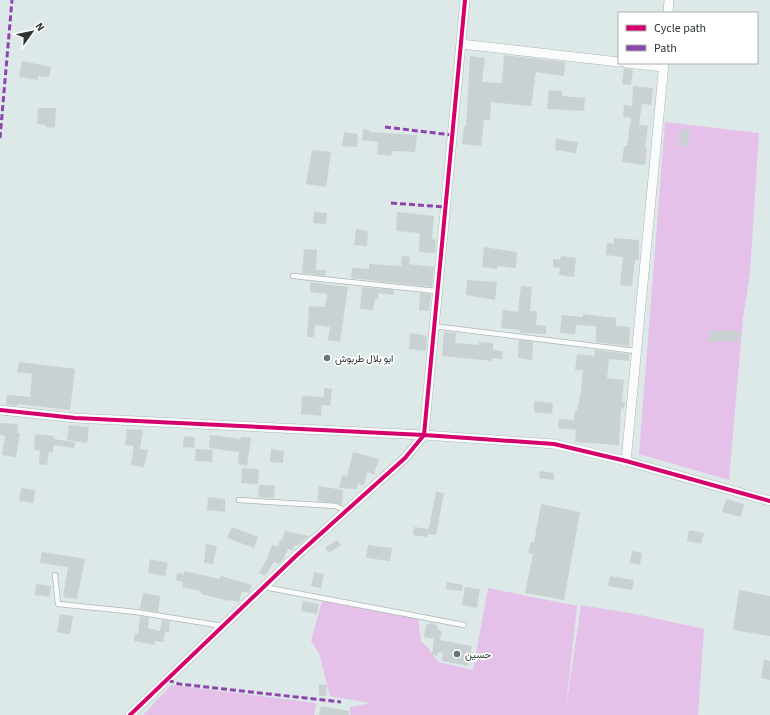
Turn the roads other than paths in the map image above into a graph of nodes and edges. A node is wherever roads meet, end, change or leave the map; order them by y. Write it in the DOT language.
graph roads {
  1 [pos="465,0"];
  2 [pos="669,0"];
  3 [pos="668,12"];
  4 [pos="461,44"];
  5 [pos="618,62"];
  6 [pos="645,64"];
  7 [pos="664,65"];
  8 [pos="293,276"];
  9 [pos="436,291"];
  10 [pos="433,326"];
  11 [pos="636,350"];
  12 [pos="0,410"];
  13 [pos="424,435"];
  14 [pos="626,461"];
  15 [pos="239,500"];
  16 [pos="770,501"];
  17 [pos="346,511"];
  18 [pos="55,575"];
  19 [pos="264,587"];
  20 [pos="464,625"];
  21 [pos="225,626"];
  22 [pos="130,715"];
  1 -- 4 [label="street"];
  2 -- 3 [label="street"];
  4 -- 5 [label="street"];
  4 -- 9 [label="street"];
  6 -- 7 [label="street"];
  7 -- 11 [label="street"];
  8 -- 9 [label="lane"];
  9 -- 10 [label="street"];
  10 -- 11 [label="lane"];
  10 -- 13 [label="street"];
  11 -- 14 [label="street"];
  12 -- 13 [label="street"];
  13 -- 14 [label="street"];
  13 -- 17 [label="street"];
  14 -- 16 [label="street"];
  15 -- 17 [label="lane"];
  17 -- 19 [label="street"];
  18 -- 21 [label="lane"];
  19 -- 20 [label="lane"];
  19 -- 21 [label="street"];
  21 -- 22 [label="street"];
}
